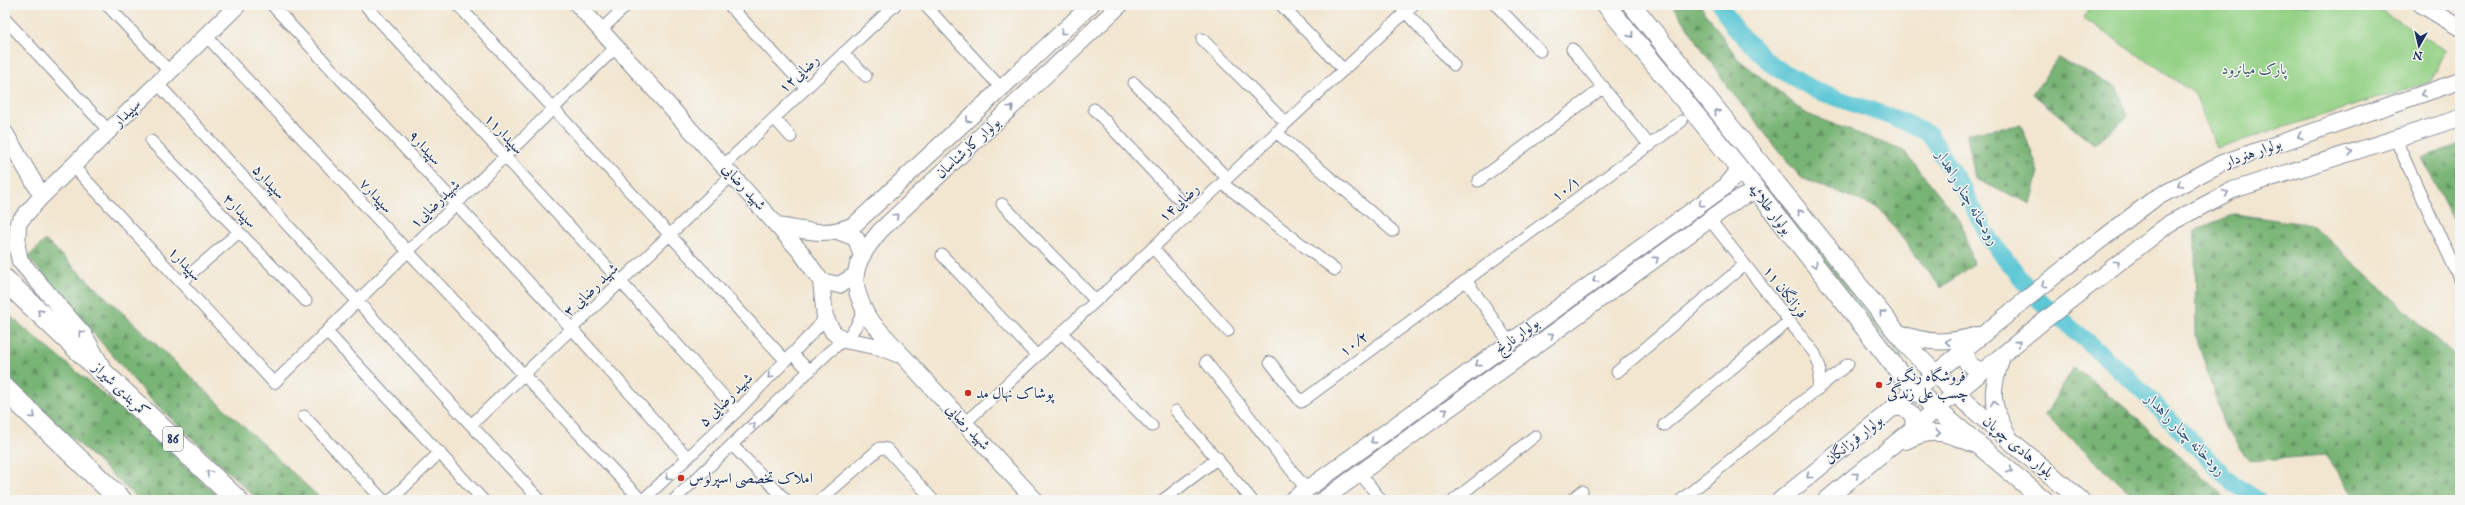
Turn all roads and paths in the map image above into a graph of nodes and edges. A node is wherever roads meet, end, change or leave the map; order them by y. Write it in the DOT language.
graph roads {
  1 [pos="107,5"];
  2 [pos="272,5"];
  3 [pos="365,5"];
  4 [pos="458,5"];
  5 [pos="578,5"];
  6 [pos="627,5"];
  7 [pos="729,5"];
  8 [pos="925,5"];
  9 [pos="1091,5"];
  10 [pos="1120,5"];
  11 [pos="1281,5"];
  12 [pos="1496,5"];
  13 [pos="1606,5"];
  14 [pos="1632,5"];
  15 [pos="2422,5"];
  16 [pos="889,7"];
  17 [pos="1406,7"];
  18 [pos="231,8"];
  19 [pos="5,19"];
  20 [pos="2459,28"];
  21 [pos="601,30"];
  22 [pos="207,37"];
  23 [pos="1202,39"];
  24 [pos="616,47"];
  25 [pos="1572,49"];
  26 [pos="1540,51"];
  27 [pos="844,53"];
  28 [pos="1454,64"];
  29 [pos="1344,70"];
  30 [pos="170,72"];
  31 [pos="866,76"];
  32 [pos="157,83"];
  33 [pos="1134,83"];
  34 [pos="2455,85"];
  35 [pos="1604,87"];
  36 [pos="806,88"];
  37 [pos="1002,89"];
  38 [pos="554,109"];
  39 [pos="1094,109"];
  40 [pos="774,118"];
  41 [pos="2460,118"];
  42 [pos="1682,121"];
  43 [pos="1286,123"];
  44 [pos="109,132"];
  45 [pos="1276,132"];
  46 [pos="5,133"];
  47 [pos="791,137"];
  48 [pos="2395,138"];
  49 [pos="151,141"];
  50 [pos="1650,146"];
  51 [pos="505,157"];
  52 [pos="73,166"];
  53 [pos="1740,169"];
  54 [pos="728,170"];
  55 [pos="1478,180"];
  56 [pos="1225,181"];
  57 [pos="1726,186"];
  58 [pos="1756,191"];
  59 [pos="42,196"];
  60 [pos="1738,200"];
  61 [pos="1002,204"];
  62 [pos="457,205"];
  63 [pos="1191,212"];
  64 [pos="865,216"];
  65 [pos="1710,220"];
  66 [pos="12,225"];
  67 [pos="778,226"];
  68 [pos="880,231"];
  69 [pos="1393,231"];
  70 [pos="240,232"];
  71 [pos="840,232"];
  72 [pos="816,233"];
  73 [pos="671,234"];
  74 [pos="1153,248"];
  75 [pos="800,251"];
  76 [pos="408,252"];
  77 [pos="861,254"];
  78 [pos="942,255"];
  79 [pos="1744,265"];
  80 [pos="1335,270"];
  81 [pos="854,276"];
  82 [pos="5,280"];
  83 [pos="1466,280"];
  84 [pos="2460,280"];
  85 [pos="821,281"];
  86 [pos="181,282"];
  87 [pos="622,282"];
  88 [pos="359,300"];
  89 [pos="1096,301"];
  90 [pos="306,302"];
  91 [pos="2021,304"];
  92 [pos="863,309"];
  93 [pos="825,317"];
  94 [pos="1789,321"];
  95 [pos="2040,324"];
  96 [pos="572,329"];
  97 [pos="1228,331"];
  98 [pos="327,332"];
  99 [pos="1062,333"];
  100 [pos="1985,333"];
  101 [pos="1903,339"];
  102 [pos="844,340"];
  103 [pos="1509,342"];
  104 [pos="1966,348"];
  105 [pos="900,355"];
  106 [pos="1037,356"];
  107 [pos="2002,356"];
  108 [pos="789,357"];
  109 [pos="1890,360"];
  110 [pos="1206,362"];
  111 [pos="1270,362"];
  112 [pos="1848,364"];
  113 [pos="1986,369"];
  114 [pos="810,371"];
  115 [pos="1617,372"];
  116 [pos="1935,374"];
  117 [pos="524,376"];
  118 [pos="108,378"];
  119 [pos="274,383"];
  120 [pos="1818,388"];
  121 [pos="5,389"];
  122 [pos="1916,390"];
  123 [pos="1955,395"];
  124 [pos="1418,407"];
  125 [pos="1892,409"];
  126 [pos="1937,410"];
  127 [pos="737,411"];
  128 [pos="1176,411"];
  129 [pos="1980,415"];
  130 [pos="304,416"];
  131 [pos="965,423"];
  132 [pos="1429,423"];
  133 [pos="1664,424"];
  134 [pos="471,425"];
  135 [pos="1152,426"];
  136 [pos="1912,430"];
  137 [pos="1963,430"];
  138 [pos="1535,436"];
  139 [pos="2010,438"];
  140 [pos="732,445"];
  141 [pos="1889,449"];
  142 [pos="1986,450"];
  143 [pos="440,452"];
  144 [pos="688,458"];
  145 [pos="1218,458"];
  146 [pos="1360,473"];
  147 [pos="1307,490"];
  148 [pos="1582,491"];
  149 [pos="1251,499"];
  150 [pos="121,500"];
  151 [pos="237,500"];
  152 [pos="383,500"];
  153 [pos="391,500"];
  154 [pos="483,500"];
  155 [pos="540,500"];
  156 [pos="642,500"];
  157 [pos="674,500"];
  158 [pos="786,500"];
  159 [pos="820,500"];
  160 [pos="932,500"];
  161 [pos="1035,500"];
  162 [pos="1163,500"];
  163 [pos="1292,500"];
  164 [pos="1323,500"];
  165 [pos="1381,500"];
  166 [pos="1454,500"];
  167 [pos="1571,500"];
  168 [pos="1680,500"];
  169 [pos="1780,500"];
  170 [pos="1826,500"];
  171 [pos="2044,500"];
  172 [pos="2080,500"];
  1 -- 30 [label="street"];
  2 -- 62 [label="street, سپیدار۹"];
  3 -- 51 [label="street, سپیدار۱۱"];
  4 -- 38 [label="street"];
  5 -- 21 [label="main road, شهید رضایی"];
  6 -- 21 [label="street"];
  7 -- 36 [label="street"];
  8 -- 37 [label="street"];
  9 -- 37 [label="main road, بولوار کارشناسان, one-way"];
  68 -- 10 [label="main road, بولوار کارشناسان, one-way"];
  11 -- 29 [label="street"];
  12 -- 26 [label="street"];
  13 -- 53 [label="main road, بولوار طلائیه, one-way"];
  101 -- 14 [label="main road, بولوار طلائیه, one-way"];
  15 -- 20 [label="main road"];
  16 -- 27 [label="street, رضایی۱۲"];
  17 -- 28 [label="street"];
  17 -- 29 [label="street, رضایی۱۴"];
  18 -- 22 [label="main road, سپیدار"];
  19 -- 44 [label="street"];
  21 -- 24 [label="main road, شهید رضایی"];
  22 -- 30 [label="main road, سپیدار"];
  22 -- 76 [label="street, سپیدار۷"];
  23 -- 43 [label="street"];
  24 -- 38 [label="street, شهیدرضایی۱"];
  24 -- 54 [label="main road, شهید رضایی"];
  25 -- 35 [label="street"];
  27 -- 31 [label="street"];
  27 -- 36 [label="street, رضایی۱۲"];
  29 -- 43 [label="street, رضایی۱۴"];
  30 -- 32 [label="main road, سپیدار"];
  32 -- 44 [label="main road, سپیدار"];
  32 -- 88 [label="street, سپیدار۵"];
  33 -- 56 [label="street"];
  34 -- 91 [label="main road, بولوار هنردار, one-way"];
  35 -- 50 [label="street"];
  35 -- 55 [label="street"];
  36 -- 40 [label="street, رضایی۱۲"];
  37 -- 64 [label="main road, بولوار کارشناسان, one-way"];
  38 -- 51 [label="street, شهیدرضایی۱"];
  38 -- 73 [label="street"];
  39 -- 63 [label="street"];
  40 -- 47 [label="street"];
  40 -- 54 [label="street, رضایی۱۲"];
  41 -- 48 [label="main road, بولوار هنردار"];
  42 -- 50 [label="street, ۱۰/۱"];
  43 -- 45 [label="street, رضایی۱۴"];
  44 -- 52 [label="main road, سپیدار"];
  45 -- 56 [label="street, رضایی۱۴"];
  45 -- 69 [label="street"];
  46 -- 59 [label="main road"];
  48 -- 84 [label="street"];
  95 -- 48 [label="main road, بولوار هنردار, one-way"];
  49 -- 70 [label="street, سپیدار۳"];
  50 -- 83 [label="street, ۱۰/۱"];
  51 -- 62 [label="street, شهیدرضایی۱"];
  51 -- 87 [label="street, سپیدار۱۱"];
  52 -- 59 [label="main road, سپیدار"];
  52 -- 86 [label="street, سپیدار۱"];
  53 -- 57 [label="main road, بولوار نارنج"];
  53 -- 58 [label="main road, بولوار طلائیه"];
  54 -- 67 [label="main road, شهید رضایی"];
  54 -- 73 [label="street, شهید رضایی ۳"];
  56 -- 63 [label="street, رضایی۱۴"];
  56 -- 80 [label="street"];
  57 -- 60 [label="main road"];
  57 -- 103 [label="main road, بولوار نارنج, one-way"];
  58 -- 60 [label="main road, بولوار نارنج"];
  58 -- 109 [label="main road, بولوار طلائیه, one-way"];
  59 -- 66 [label="main road, سپیدار"];
  60 -- 65 [label="main road, بولوار نارنج"];
  61 -- 89 [label="street"];
  62 -- 76 [label="street, شهیدرضایی۱"];
  62 -- 96 [label="street, سپیدار۹"];
  63 -- 74 [label="street, رضایی۱۴"];
  64 -- 68 [label="main road"];
  64 -- 71 [label="main road, بولوار کارشناسان"];
  65 -- 79 [label="street, فرزانگان ۱۱"];
  132 -- 65 [label="main road, بولوار نارنج, one-way"];
  118 -- 66 [label="main road, one-way"];
  67 -- 72 [label="main road, بولوار کارشناسان"];
  67 -- 75 [label="main road, شهید رضایی"];
  68 -- 77 [label="main road, بولوار کارشناسان"];
  70 -- 86 [label="street"];
  70 -- 90 [label="street, سپیدار۳"];
  71 -- 72 [label="main road, بولوار کارشناسان"];
  71 -- 77 [label="main road"];
  72 -- 75 [label="main road"];
  73 -- 87 [label="street, شهید رضایی ۳"];
  73 -- 108 [label="street"];
  74 -- 89 [label="street, رضایی۱۴"];
  74 -- 97 [label="street"];
  75 -- 85 [label="main road, شهید رضایی"];
  76 -- 88 [label="street, شهیدرضایی۱"];
  76 -- 117 [label="street, سپیدار۷"];
  77 -- 81 [label="main road, بولوار کارشناسان"];
  78 -- 106 [label="street"];
  79 -- 94 [label="street, فرزانگان ۱۱"];
  79 -- 115 [label="street"];
  81 -- 85 [label="main road"];
  81 -- 92 [label="main road"];
  118 -- 82 [label="highway, کمربندی شیراز / 86, one-way"];
  83 -- 103 [label="street"];
  83 -- 111 [label="street, ۱۰/۲"];
  85 -- 93 [label="main road, شهید رضایی"];
  86 -- 119 [label="street, سپیدار۱"];
  87 -- 96 [label="street, شهید رضایی ۳"];
  87 -- 127 [label="street, سپیدار۱۱"];
  88 -- 98 [label="street, شهیدرضایی۱"];
  88 -- 134 [label="street, سپیدار۵"];
  89 -- 99 [label="street, رضایی۱۴"];
  91 -- 100 [label="main road, بولوار فرزانگان"];
  92 -- 102 [label="street"];
  92 -- 105 [label="main road, شهید رضایی"];
  93 -- 102 [label="main road, شهید رضایی"];
  93 -- 108 [label="street, شهید رضایی ۵"];
  94 -- 120 [label="street, فرزانگان ۱۱"];
  94 -- 133 [label="street"];
  107 -- 95 [label="main road, بولوار فرزانگان, one-way"];
  96 -- 117 [label="street, شهید رضایی ۳"];
  96 -- 144 [label="street, سپیدار۹"];
  98 -- 119 [label="street, شهیدرضایی۱"];
  98 -- 143 [label="street"];
  99 -- 106 [label="street, رضایی۱۴"];
  99 -- 135 [label="street"];
  100 -- 101 [label="main road, one-way"];
  100 -- 104 [label="main road, بولوار فرزانگان"];
  101 -- 109 [label="main road"];
  101 -- 116 [label="main road, بولوار طلائیه"];
  102 -- 105 [label="main road, شهید رضایی"];
  102 -- 114 [label="street"];
  103 -- 124 [label="main road, بولوار نارنج, one-way"];
  104 -- 113 [label="main road"];
  104 -- 116 [label="main road, بولوار فرزانگان"];
  105 -- 131 [label="main road, شهید رضایی"];
  106 -- 131 [label="street, رضایی۱۴"];
  107 -- 113 [label="main road, بولوار فرزانگان"];
  139 -- 107 [label="main road, one-way"];
  108 -- 114 [label="street"];
  108 -- 127 [label="street, شهید رضایی ۵, one-way"];
  109 -- 122 [label="main road, بولوار طلائیه"];
  110 -- 147 [label="street"];
  112 -- 120 [label="street"];
  113 -- 123 [label="main road, بولوار فرزانگان"];
  140 -- 114 [label="street, one-way"];
  116 -- 122 [label="main road, بولوار فرزانگان"];
  116 -- 123 [label="main road, بولوار طلائیه"];
  117 -- 134 [label="street, شهید رضایی ۳"];
  117 -- 156 [label="street, سپیدار۷"];
  151 -- 118 [label="highway, کمربندی شیراز / 86, one-way"];
  120 -- 168 [label="street"];
  121 -- 150 [label="highway, one-way"];
  122 -- 125 [label="main road, بولوار فرزانگان"];
  122 -- 126 [label="main road, بولوار طلائیه"];
  123 -- 126 [label="main road, بولوار فرزانگان"];
  123 -- 129 [label="main road, بلوار هادی چوپان"];
  124 -- 132 [label="main road"];
  124 -- 147 [label="main road, بولوار نارنج, one-way"];
  125 -- 136 [label="main road"];
  125 -- 169 [label="main road, بولوار فرزانگان, one-way"];
  126 -- 136 [label="main road, بولوار فرزانگان"];
  126 -- 137 [label="main road, بلوار هادی چوپان"];
  127 -- 144 [label="street, شهید رضایی ۵"];
  128 -- 145 [label="street"];
  129 -- 137 [label="main road"];
  129 -- 139 [label="main road, بلوار هادی چوپان"];
  130 -- 152 [label="street"];
  131 -- 161 [label="main road, شهید رضایی"];
  132 -- 146 [label="main road, بولوار نارنج"];
  134 -- 155 [label="street, سپیدار۵"];
  136 -- 141 [label="main road, بولوار فرزانگان"];
  137 -- 142 [label="main road, بلوار هادی چوپان"];
  138 -- 166 [label="street"];
  139 -- 172 [label="main road, بلوار هادی چوپان"];
  140 -- 157 [label="street"];
  140 -- 158 [label="street"];
  141 -- 142 [label="main road, one-way"];
  170 -- 141 [label="main road, بولوار فرزانگان, one-way"];
  142 -- 171 [label="main road, بلوار هادی چوپان, one-way"];
  143 -- 153 [label="street"];
  143 -- 154 [label="street"];
  144 -- 156 [label="street, شهید رضایی ۵, one-way"];
  145 -- 149 [label="street"];
  145 -- 162 [label="street"];
  146 -- 164 [label="main road, بولوار نارنج"];
  146 -- 165 [label="street"];
  147 -- 163 [label="main road, بولوار نارنج"];
  148 -- 167 [label="street"];
  159 -- 160 [label="street"];
}
